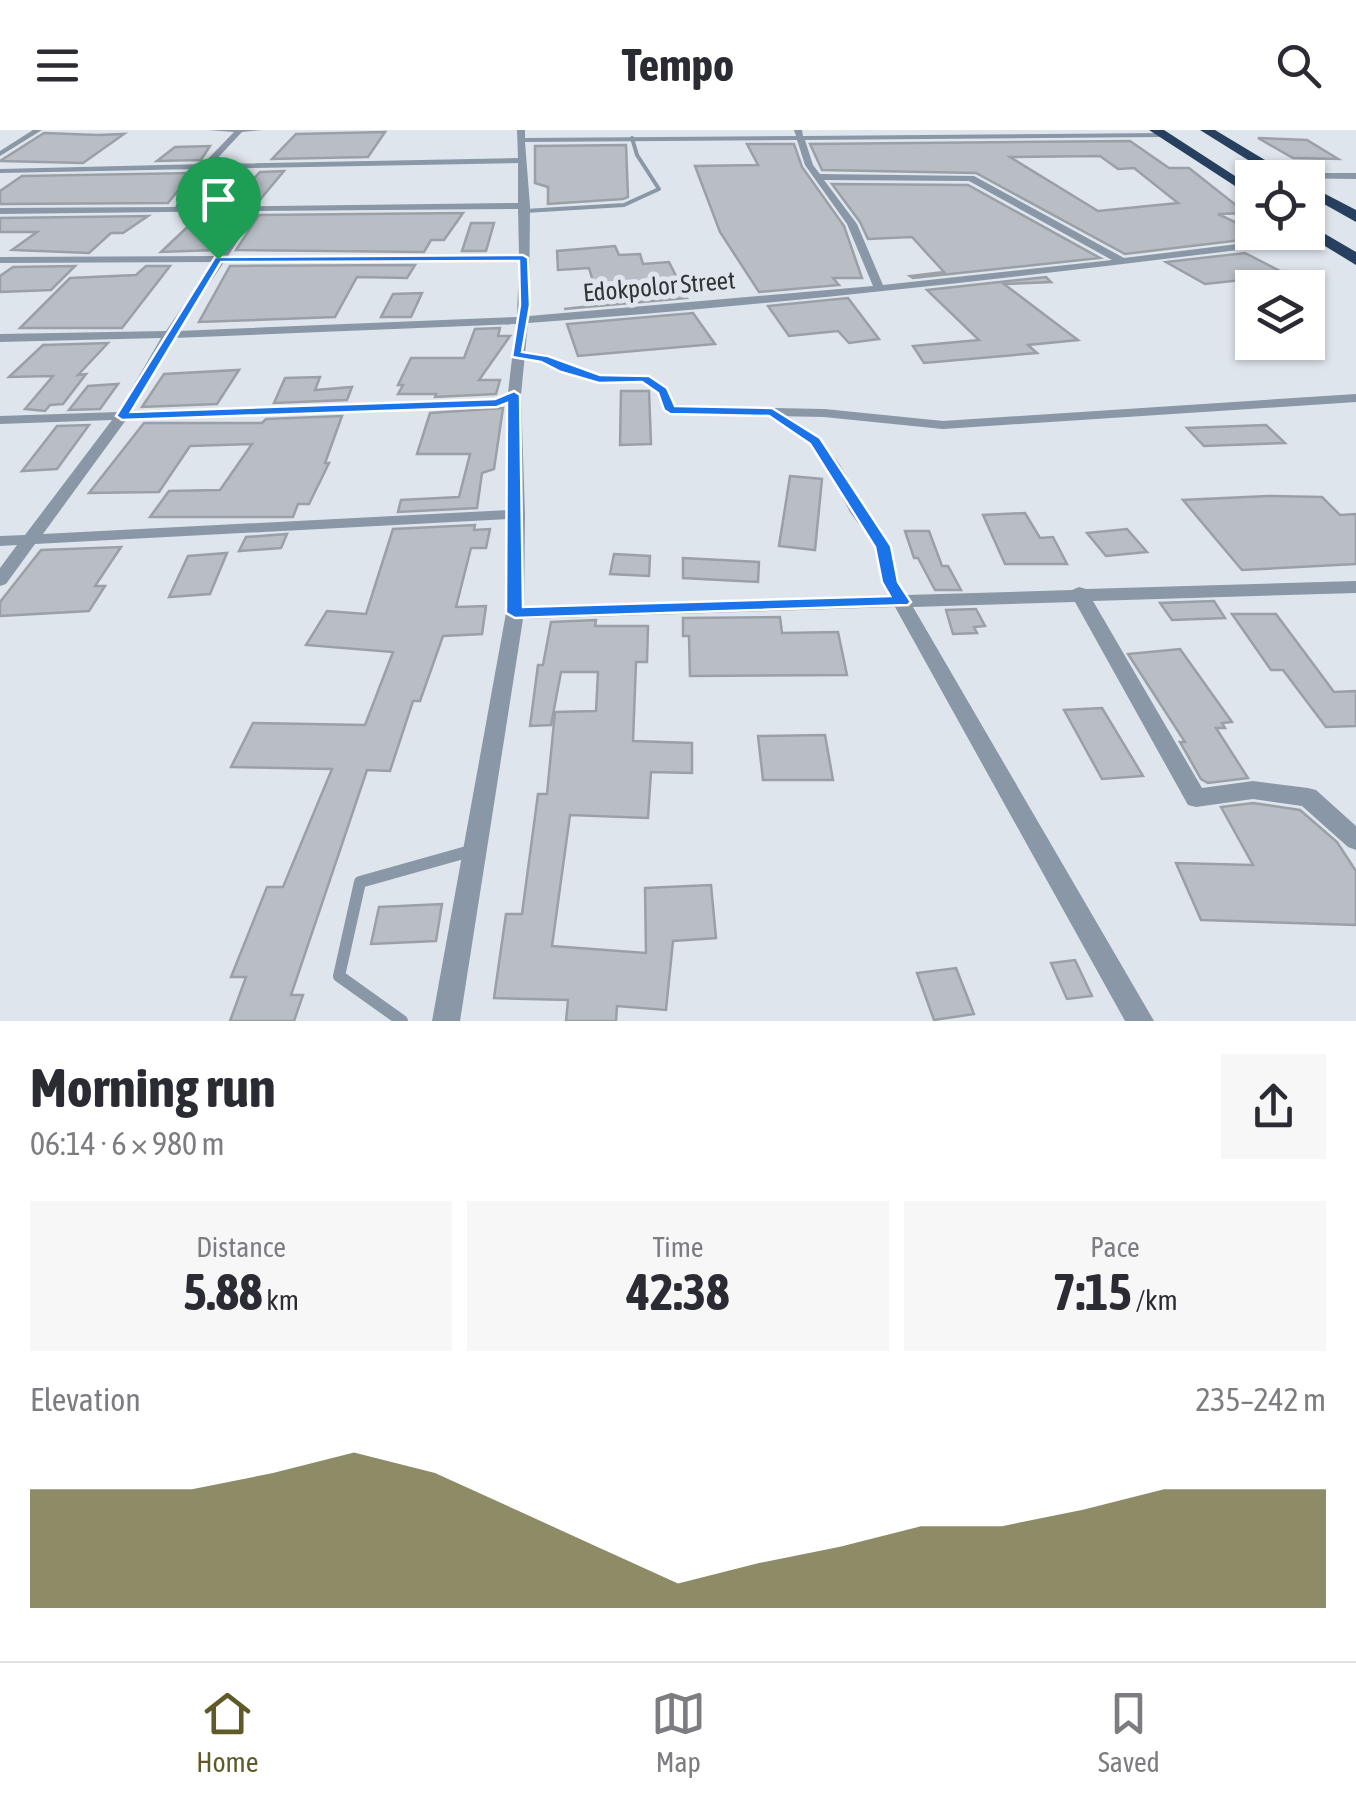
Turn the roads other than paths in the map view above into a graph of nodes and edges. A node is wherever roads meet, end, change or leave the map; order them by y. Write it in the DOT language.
graph roads {
  1 [pos="0,130"];
  2 [pos="22,130"];
  3 [pos="38,130"];
  4 [pos="212,130"];
  5 [pos="240,130"];
  6 [pos="258,130"];
  7 [pos="1206,130"];
  8 [pos="799,133"];
  9 [pos="1159,133"];
  10 [pos="630,134"];
  11 [pos="522,135"];
  12 [pos="0,154"];
  13 [pos="522,160"];
  14 [pos="1257,160"];
  15 [pos="204,168"];
  16 [pos="0,170"];
  17 [pos="1325,176"];
  18 [pos="1356,176"];
  19 [pos="818,177"];
  20 [pos="1235,182"];
  21 [pos="1325,199"];
  22 [pos="525,209"];
  23 [pos="177,210"];
  24 [pos="254,210"];
  25 [pos="0,211"];
  26 [pos="1356,217"];
  27 [pos="1325,241"];
  28 [pos="1235,245"];
  29 [pos="523,258"];
  30 [pos="218,259"];
  31 [pos="0,260"];
  32 [pos="1356,260"];
  33 [pos="1124,262"];
  34 [pos="879,288"];
  35 [pos="520,320"];
  36 [pos="169,336"];
  37 [pos="0,338"];
  38 [pos="516,355"];
  39 [pos="514,395"];
  40 [pos="1356,398"];
  41 [pos="772,412"];
  42 [pos="122,416"];
  43 [pos="0,420"];
  44 [pos="517,514"];
  45 [pos="29,541"];
  46 [pos="0,542"];
  47 [pos="0,580"];
  48 [pos="1349,587"];
  49 [pos="1079,593"];
  50 [pos="902,602"];
  51 [pos="1356,603"];
  52 [pos="515,613"];
  53 [pos="1356,840"];
  54 [pos="475,849"];
  55 [pos="402,1021"];
  56 [pos="446,1021"];
  57 [pos="1140,1021"];
  1 -- 2 [label="street"];
  3 -- 12 [label="street"];
  4 -- 5 [label="street"];
  5 -- 6 [label="street"];
  5 -- 15 [label="street"];
  7 -- 14 [label="highway"];
  8 -- 9 [label="street"];
  8 -- 10 [label="street"];
  8 -- 19 [label="street"];
  9 -- 20 [label="highway"];
  10 -- 11 [label="street"];
  10 -- 22 [label="lane"];
  11 -- 13 [label="street"];
  13 -- 15 [label="street"];
  13 -- 22 [label="street"];
  15 -- 16 [label="street"];
  15 -- 23 [label="street"];
  17 -- 18 [label="street"];
  19 -- 33 [label="street"];
  19 -- 34 [label="street"];
  21 -- 26 [label="highway"];
  22 -- 24 [label="street"];
  22 -- 29 [label="street"];
  23 -- 24 [label="street"];
  23 -- 25 [label="street"];
  24 -- 30 [label="street"];
  27 -- 32 [label="highway"];
  28 -- 33 [label="street, Edokpolor Street"];
  29 -- 30 [label="street"];
  29 -- 35 [label="street"];
  30 -- 31 [label="street"];
  30 -- 36 [label="street"];
  33 -- 34 [label="street, Edokpolor Street"];
  34 -- 35 [label="street, Edokpolor Street"];
  35 -- 36 [label="street, Edokpolor Street"];
  35 -- 38 [label="street"];
  36 -- 37 [label="street, Edokpolor Street"];
  36 -- 42 [label="street"];
  38 -- 39 [label="street"];
  38 -- 41 [label="lane"];
  39 -- 42 [label="street"];
  39 -- 44 [label="street"];
  40 -- 41 [label="lane"];
  41 -- 50 [label="street"];
  42 -- 43 [label="street"];
  42 -- 45 [label="street"];
  44 -- 45 [label="street"];
  44 -- 52 [label="street"];
  45 -- 46 [label="street"];
  45 -- 47 [label="street"];
  48 -- 49 [label="street"];
  48 -- 51 [label="street"];
  49 -- 50 [label="street"];
  49 -- 53 [label="street"];
  50 -- 52 [label="street"];
  50 -- 57 [label="street"];
  52 -- 54 [label="street"];
  54 -- 55 [label="lane"];
  54 -- 56 [label="street"];
}
